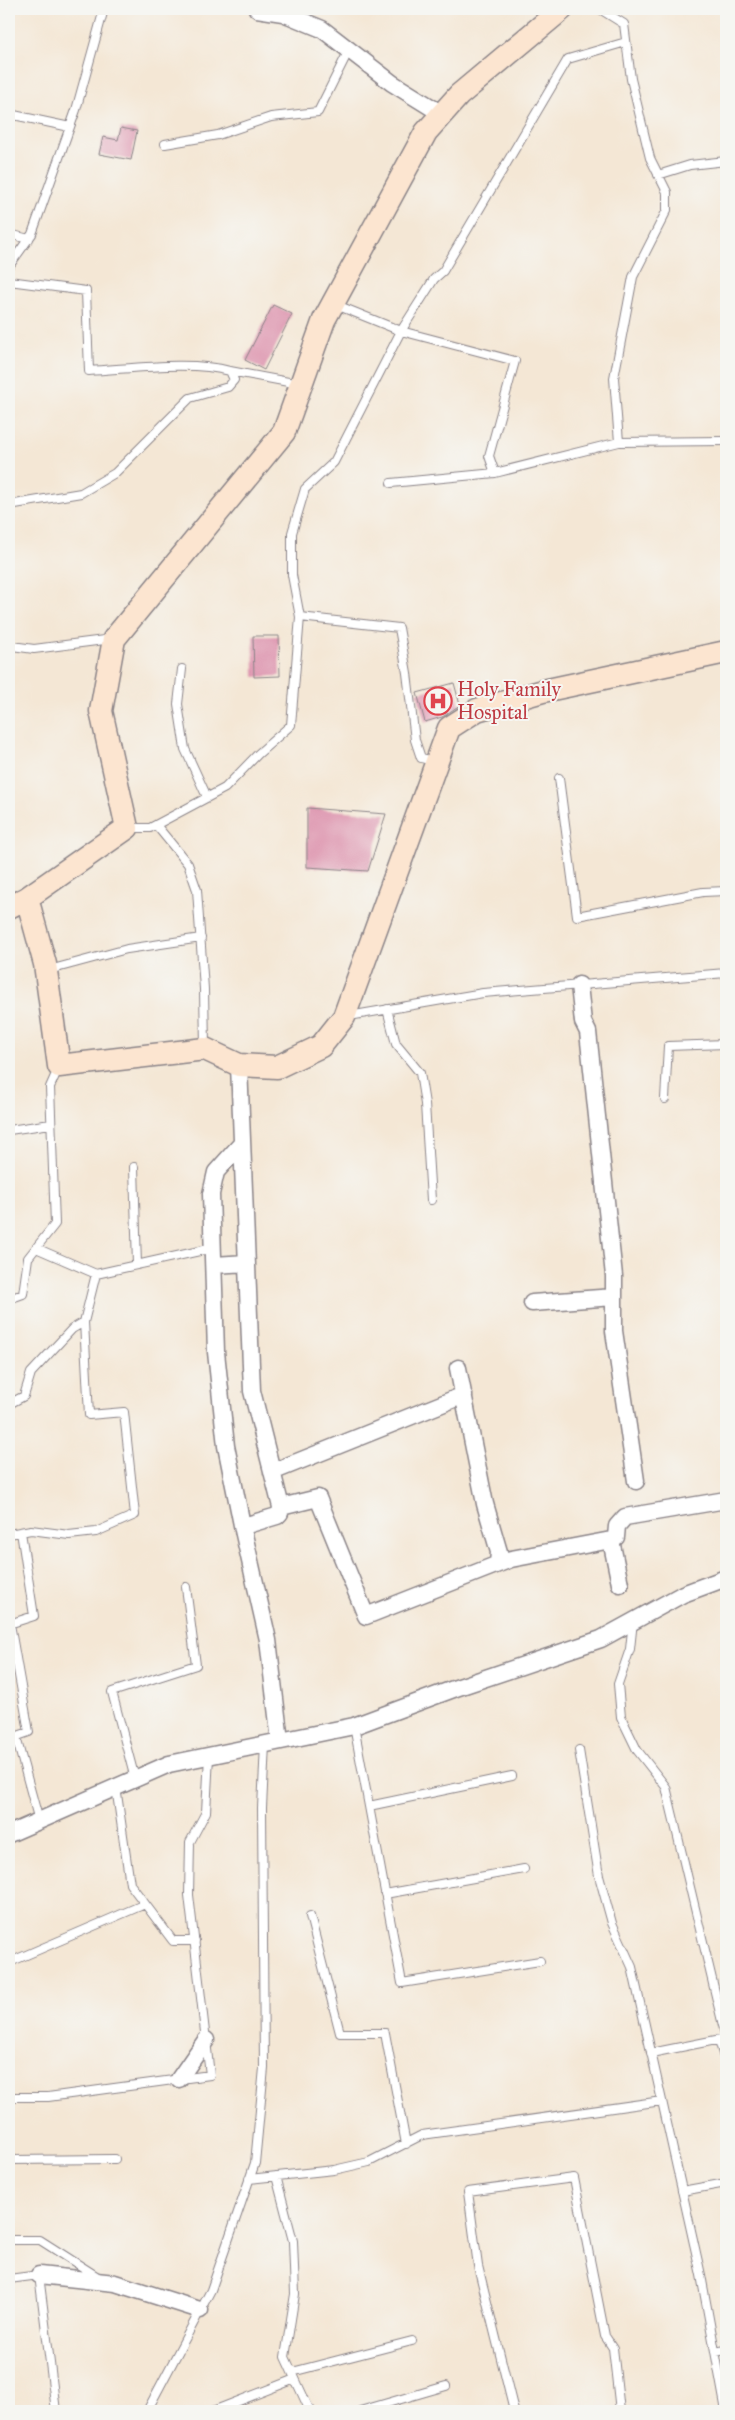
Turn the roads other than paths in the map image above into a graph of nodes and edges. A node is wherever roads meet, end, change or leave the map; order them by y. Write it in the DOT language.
graph roads {
  1 [pos="104,9"];
  2 [pos="257,9"];
  3 [pos="262,9"];
  4 [pos="600,9"];
  5 [pos="559,10"];
  6 [pos="626,42"];
  7 [pos="349,50"];
  8 [pos="9,114"];
  9 [pos="442,114"];
  10 [pos="70,127"];
  11 [pos="165,144"];
  12 [pos="726,161"];
  13 [pos="658,175"];
  14 [pos="9,234"];
  15 [pos="29,239"];
  16 [pos="9,266"];
  17 [pos="9,281"];
  18 [pos="333,304"];
  19 [pos="401,331"];
  20 [pos="230,370"];
  21 [pos="301,385"];
  22 [pos="726,441"];
  23 [pos="619,442"];
  24 [pos="495,473"];
  25 [pos="390,483"];
  26 [pos="9,505"];
  27 [pos="300,617"];
  28 [pos="114,639"];
  29 [pos="9,641"];
  30 [pos="726,652"];
  31 [pos="182,670"];
  32 [pos="437,762"];
  33 [pos="559,778"];
  34 [pos="207,797"];
  35 [pos="156,825"];
  36 [pos="127,828"];
  37 [pos="726,891"];
  38 [pos="18,903"];
  39 [pos="201,938"];
  40 [pos="46,970"];
  41 [pos="726,973"];
  42 [pos="579,985"];
  43 [pos="387,1009"];
  44 [pos="344,1017"];
  45 [pos="726,1044"];
  46 [pos="205,1049"];
  47 [pos="239,1065"];
  48 [pos="59,1066"];
  49 [pos="665,1100"];
  50 [pos="51,1124"];
  51 [pos="9,1130"];
  52 [pos="242,1143"];
  53 [pos="134,1167"];
  54 [pos="431,1200"];
  55 [pos="36,1248"];
  56 [pos="204,1250"];
  57 [pos="247,1263"];
  58 [pos="138,1265"];
  59 [pos="214,1265"];
  60 [pos="96,1274"];
  61 [pos="614,1297"];
  62 [pos="9,1299"];
  63 [pos="532,1303"];
  64 [pos="84,1322"];
  65 [pos="458,1368"];
  66 [pos="464,1395"];
  67 [pos="9,1404"];
  68 [pos="272,1472"];
  69 [pos="636,1482"];
  70 [pos="726,1500"];
  71 [pos="281,1507"];
  72 [pos="243,1530"];
  73 [pos="21,1532"];
  74 [pos="9,1534"];
  75 [pos="611,1540"];
  76 [pos="498,1564"];
  77 [pos="726,1578"];
  78 [pos="620,1584"];
  79 [pos="186,1588"];
  80 [pos="633,1621"];
  81 [pos="9,1624"];
  82 [pos="354,1726"];
  83 [pos="12,1738"];
  84 [pos="273,1743"];
  85 [pos="579,1750"];
  86 [pos="209,1756"];
  87 [pos="512,1776"];
  88 [pos="135,1779"];
  89 [pos="116,1788"];
  90 [pos="369,1806"];
  91 [pos="39,1821"];
  92 [pos="9,1834"];
  93 [pos="524,1869"];
  94 [pos="386,1894"];
  95 [pos="145,1904"];
  96 [pos="310,1916"];
  97 [pos="195,1941"];
  98 [pos="540,1961"];
  99 [pos="10,1962"];
  100 [pos="724,2039"];
  101 [pos="206,2040"];
  102 [pos="651,2053"];
  103 [pos="726,2064"];
  104 [pos="178,2079"];
  105 [pos="9,2097"];
  106 [pos="662,2101"];
  107 [pos="406,2144"];
  108 [pos="115,2159"];
  109 [pos="9,2160"];
  110 [pos="276,2176"];
  111 [pos="249,2179"];
  112 [pos="726,2184"];
  113 [pos="682,2191"];
  114 [pos="9,2240"];
  115 [pos="39,2274"];
  116 [pos="9,2280"];
  117 [pos="105,2282"];
  118 [pos="200,2310"];
  119 [pos="412,2342"];
  120 [pos="726,2350"];
  121 [pos="715,2352"];
  122 [pos="293,2375"];
  123 [pos="446,2386"];
  124 [pos="56,2411"];
  125 [pos="147,2411"];
  126 [pos="213,2411"];
  127 [pos="310,2411"];
  128 [pos="360,2411"];
  129 [pos="514,2411"];
  130 [pos="620,2411"];
  131 [pos="726,2411"];
  1 -- 10 [label="lane"];
  2 -- 3 [label="street"];
  3 -- 7 [label="street"];
  4 -- 6 [label="lane"];
  5 -- 9 [label="street"];
  6 -- 13 [label="lane"];
  6 -- 19 [label="lane"];
  7 -- 9 [label="street"];
  7 -- 11 [label="lane"];
  8 -- 10 [label="lane"];
  9 -- 18 [label="street"];
  10 -- 15 [label="lane"];
  12 -- 13 [label="lane"];
  13 -- 23 [label="lane"];
  14 -- 15 [label="lane"];
  15 -- 16 [label="lane"];
  17 -- 20 [label="lane"];
  18 -- 19 [label="lane"];
  18 -- 21 [label="street"];
  19 -- 24 [label="lane"];
  19 -- 27 [label="lane"];
  20 -- 21 [label="lane"];
  20 -- 26 [label="lane"];
  21 -- 28 [label="street"];
  22 -- 23 [label="lane"];
  23 -- 24 [label="lane"];
  24 -- 25 [label="lane"];
  27 -- 32 [label="lane"];
  27 -- 34 [label="lane"];
  28 -- 29 [label="lane"];
  28 -- 36 [label="street"];
  30 -- 32 [label="street"];
  31 -- 34 [label="lane"];
  32 -- 44 [label="street"];
  33 -- 37 [label="lane"];
  34 -- 35 [label="lane"];
  35 -- 36 [label="lane"];
  35 -- 39 [label="lane"];
  36 -- 38 [label="street"];
  38 -- 40 [label="street"];
  39 -- 40 [label="lane"];
  39 -- 46 [label="lane"];
  40 -- 48 [label="street"];
  41 -- 42 [label="lane"];
  42 -- 43 [label="lane"];
  42 -- 61 [label="street"];
  43 -- 44 [label="lane"];
  43 -- 54 [label="lane"];
  44 -- 47 [label="street"];
  45 -- 49 [label="lane"];
  46 -- 47 [label="street"];
  46 -- 48 [label="street"];
  47 -- 52 [label="street"];
  48 -- 50 [label="lane"];
  50 -- 51 [label="lane"];
  50 -- 55 [label="lane"];
  52 -- 57 [label="street"];
  52 -- 59 [label="street"];
  53 -- 58 [label="lane"];
  55 -- 60 [label="lane"];
  55 -- 62 [label="lane"];
  56 -- 58 [label="lane"];
  57 -- 59 [label="street"];
  57 -- 68 [label="street"];
  58 -- 60 [label="lane"];
  59 -- 72 [label="street"];
  60 -- 64 [label="lane"];
  61 -- 63 [label="street"];
  61 -- 69 [label="street"];
  64 -- 67 [label="lane"];
  64 -- 73 [label="lane"];
  65 -- 66 [label="street"];
  66 -- 68 [label="street"];
  66 -- 76 [label="street"];
  68 -- 71 [label="street"];
  70 -- 75 [label="street"];
  71 -- 72 [label="street"];
  71 -- 76 [label="street"];
  72 -- 84 [label="street"];
  73 -- 74 [label="lane"];
  73 -- 81 [label="lane"];
  75 -- 76 [label="street"];
  75 -- 78 [label="street"];
  77 -- 80 [label="street"];
  79 -- 88 [label="lane"];
  80 -- 82 [label="street"];
  80 -- 100 [label="lane"];
  81 -- 83 [label="lane"];
  82 -- 84 [label="street"];
  82 -- 90 [label="lane"];
  83 -- 91 [label="lane"];
  84 -- 86 [label="street"];
  84 -- 111 [label="lane"];
  85 -- 102 [label="lane"];
  86 -- 88 [label="street"];
  86 -- 97 [label="lane"];
  87 -- 90 [label="lane"];
  88 -- 89 [label="street"];
  89 -- 91 [label="street"];
  89 -- 95 [label="lane"];
  90 -- 94 [label="lane"];
  91 -- 92 [label="street"];
  93 -- 94 [label="lane"];
  94 -- 98 [label="lane"];
  95 -- 97 [label="lane"];
  95 -- 99 [label="lane"];
  96 -- 107 [label="lane"];
  97 -- 101 [label="lane"];
  100 -- 102 [label="lane"];
  100 -- 103 [label="lane"];
  101 -- 104 [label="street"];
  101 -- 104 [label="lane"];
  102 -- 106 [label="lane"];
  104 -- 105 [label="lane"];
  106 -- 107 [label="lane"];
  106 -- 113 [label="lane"];
  107 -- 110 [label="lane"];
  108 -- 109 [label="lane"];
  110 -- 111 [label="lane"];
  110 -- 122 [label="lane"];
  111 -- 118 [label="lane"];
  112 -- 113 [label="lane"];
  113 -- 121 [label="lane"];
  114 -- 117 [label="lane"];
  115 -- 116 [label="lane"];
  115 -- 117 [label="street"];
  115 -- 124 [label="lane"];
  117 -- 118 [label="street"];
  118 -- 125 [label="lane"];
  119 -- 122 [label="lane"];
  120 -- 121 [label="lane"];
  121 -- 131 [label="lane"];
  122 -- 126 [label="lane"];
  122 -- 127 [label="lane"];
  123 -- 128 [label="lane"];
  129 -- 130 [label="lane"];
}
